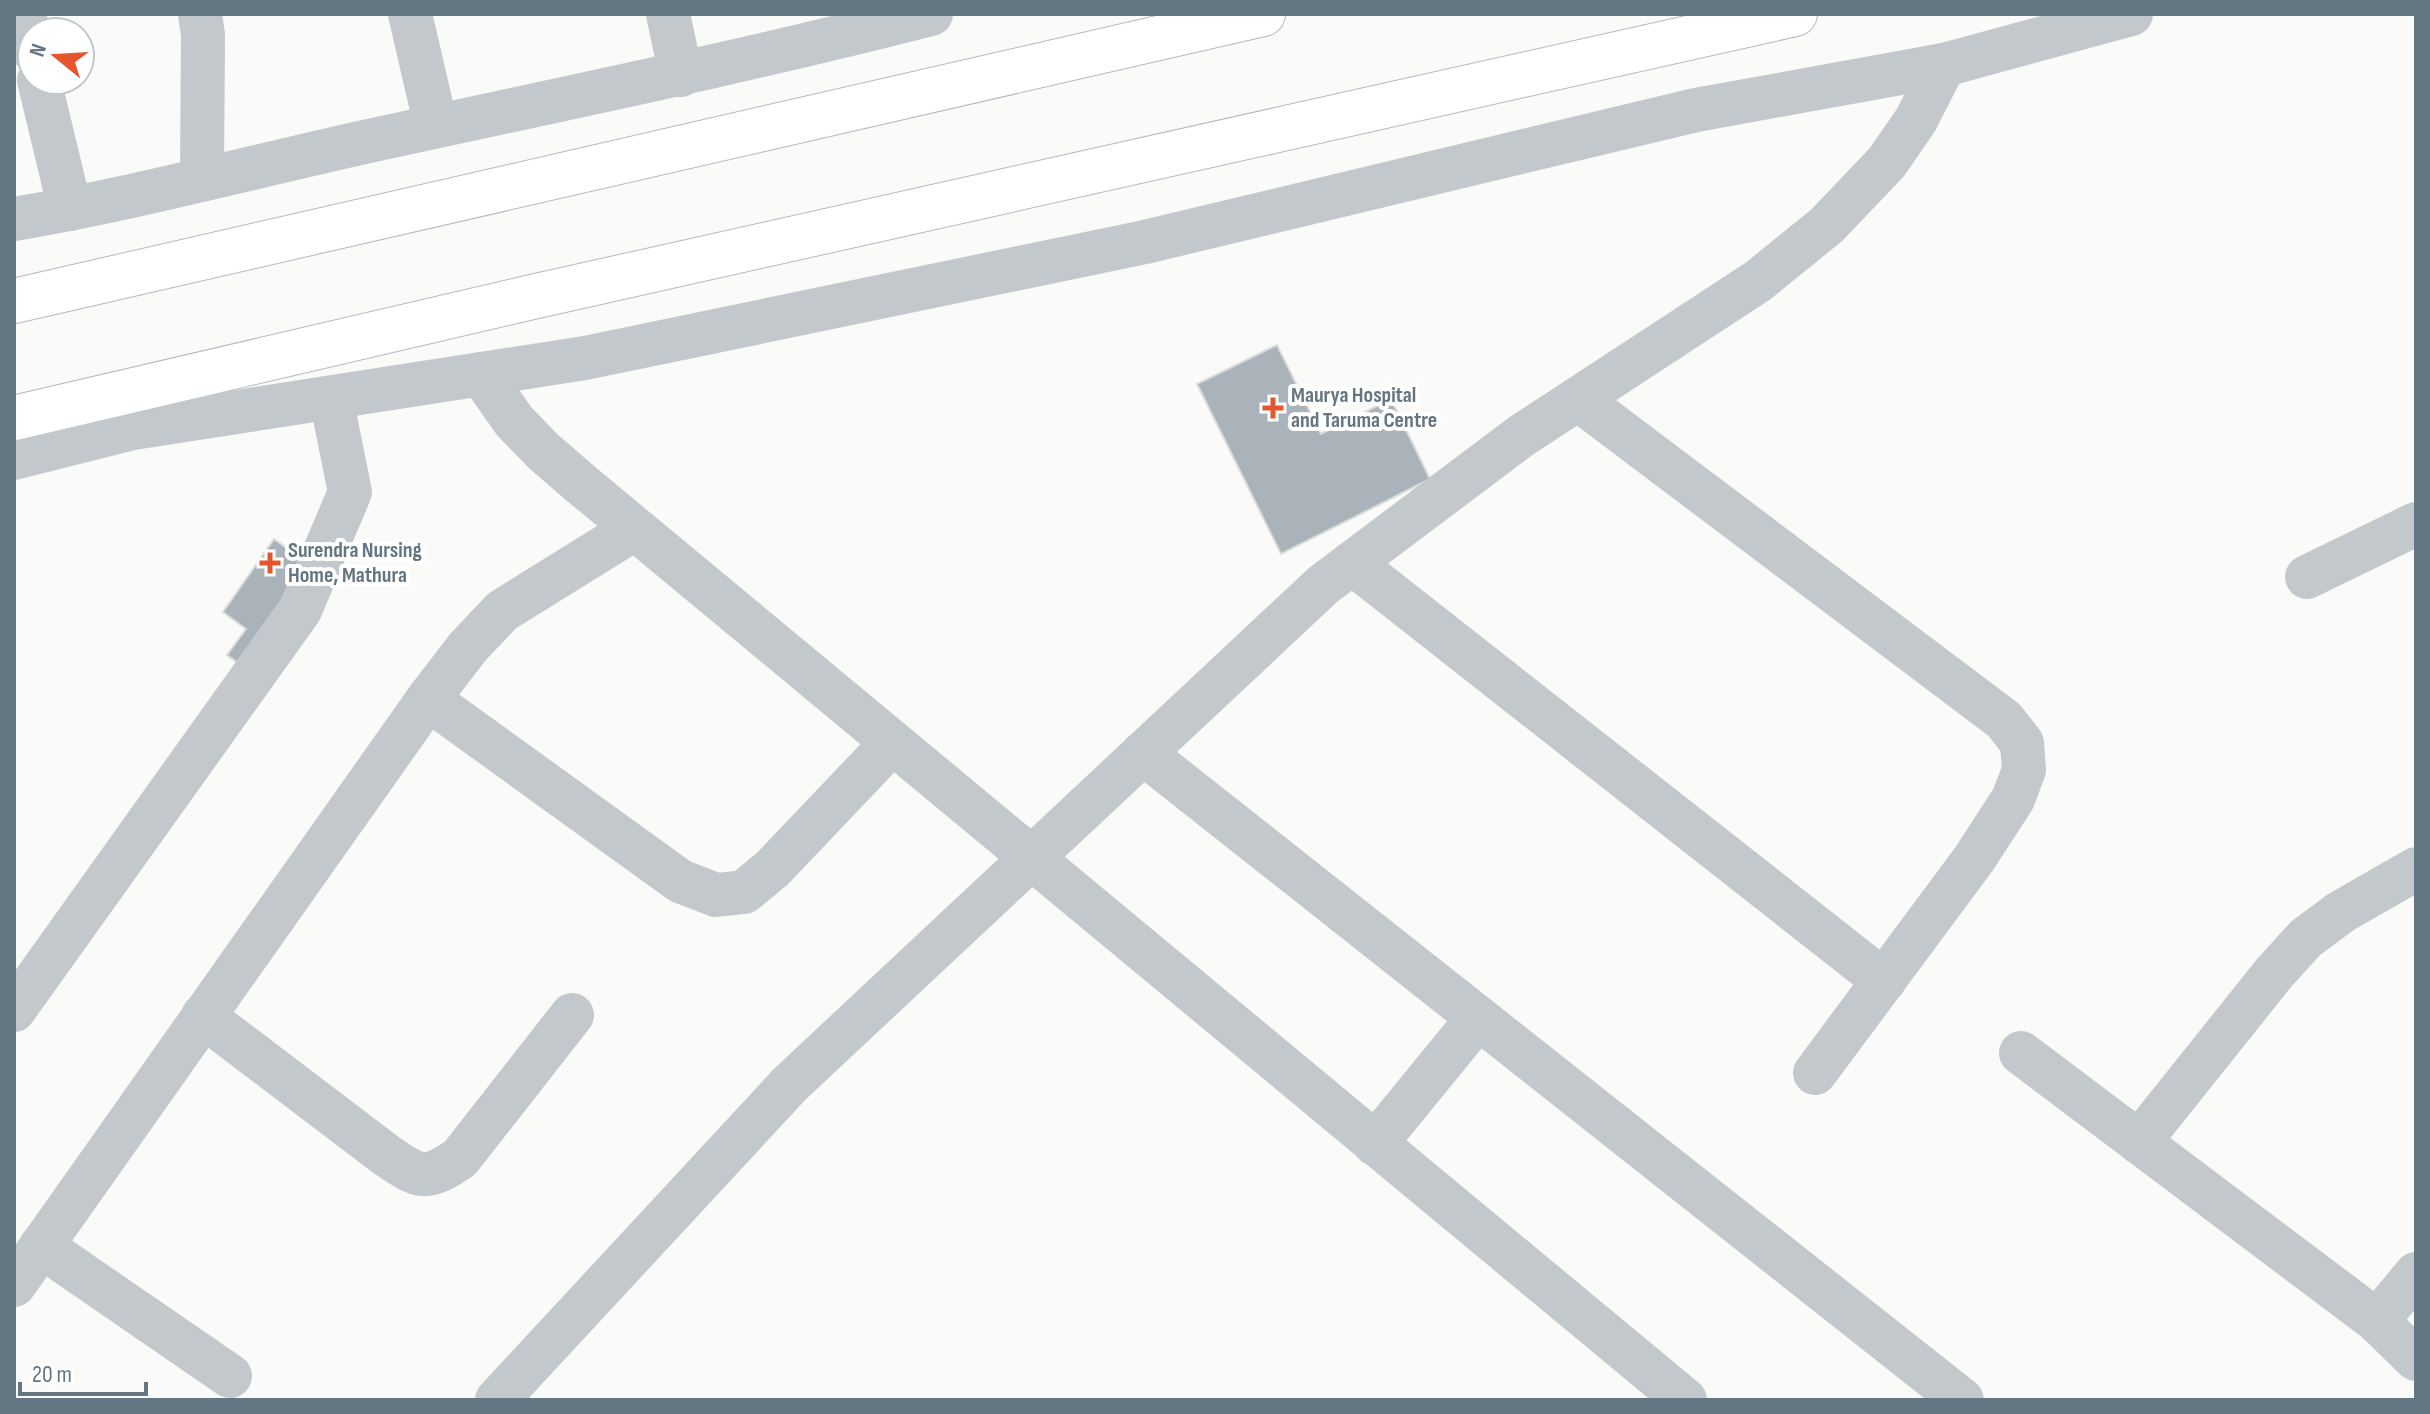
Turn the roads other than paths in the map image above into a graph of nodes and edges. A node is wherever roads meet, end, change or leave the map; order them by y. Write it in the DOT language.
graph roads {
  1 [pos="200,14"];
  2 [pos="410,14"];
  3 [pos="668,14"];
  4 [pos="931,14"];
  5 [pos="1263,14"];
  6 [pos="1795,14"];
  7 [pos="2131,14"];
  8 [pos="879,20"];
  9 [pos="1944,65"];
  10 [pos="681,75"];
  11 [pos="43,96"];
  12 [pos="436,126"];
  13 [pos="202,178"];
  14 [pos="70,209"];
  15 [pos="14,219"];
  16 [pos="14,301"];
  17 [pos="481,374"];
  18 [pos="331,398"];
  19 [pos="1578,399"];
  20 [pos="14,418"];
  21 [pos="14,458"];
  22 [pos="2416,524"];
  23 [pos="634,529"];
  24 [pos="1352,563"];
  25 [pos="2307,577"];
  26 [pos="428,699"];
  27 [pos="892,743"];
  28 [pos="1143,753"];
  29 [pos="1030,859"];
  30 [pos="2412,883"];
  31 [pos="1884,981"];
  32 [pos="14,1010"];
  33 [pos="572,1015"];
  34 [pos="203,1016"];
  35 [pos="1478,1018"];
  36 [pos="2021,1053"];
  37 [pos="1815,1073"];
  38 [pos="2139,1142"];
  39 [pos="1375,1144"];
  40 [pos="41,1246"];
  41 [pos="2416,1274"];
  42 [pos="14,1285"];
  43 [pos="2377,1321"];
  44 [pos="2416,1359"];
  45 [pos="230,1376"];
  46 [pos="497,1400"];
  47 [pos="1685,1400"];
  48 [pos="1962,1400"];
  1 -- 13 [label="street"];
  2 -- 12 [label="street"];
  3 -- 10 [label="street"];
  4 -- 8 [label="street"];
  5 -- 16 [label="highway"];
  6 -- 20 [label="highway"];
  7 -- 9 [label="street"];
  8 -- 10 [label="street"];
  9 -- 17 [label="street"];
  9 -- 19 [label="street"];
  10 -- 12 [label="street"];
  11 -- 14 [label="street"];
  12 -- 13 [label="street"];
  13 -- 14 [label="street"];
  14 -- 15 [label="street"];
  17 -- 18 [label="street"];
  17 -- 23 [label="street"];
  18 -- 21 [label="street"];
  18 -- 32 [label="street"];
  19 -- 24 [label="street"];
  19 -- 31 [label="street"];
  22 -- 25 [label="street"];
  23 -- 26 [label="street"];
  23 -- 27 [label="street"];
  24 -- 28 [label="street"];
  24 -- 31 [label="street"];
  26 -- 27 [label="street"];
  26 -- 34 [label="street"];
  27 -- 29 [label="street"];
  28 -- 29 [label="street"];
  28 -- 35 [label="street"];
  29 -- 39 [label="street"];
  29 -- 46 [label="street"];
  30 -- 38 [label="street"];
  31 -- 37 [label="street"];
  33 -- 34 [label="street"];
  34 -- 40 [label="street"];
  35 -- 39 [label="street"];
  35 -- 48 [label="street"];
  36 -- 38 [label="street"];
  38 -- 43 [label="street"];
  39 -- 47 [label="street"];
  40 -- 42 [label="street"];
  40 -- 45 [label="street"];
  41 -- 43 [label="street"];
  43 -- 44 [label="street"];
}
